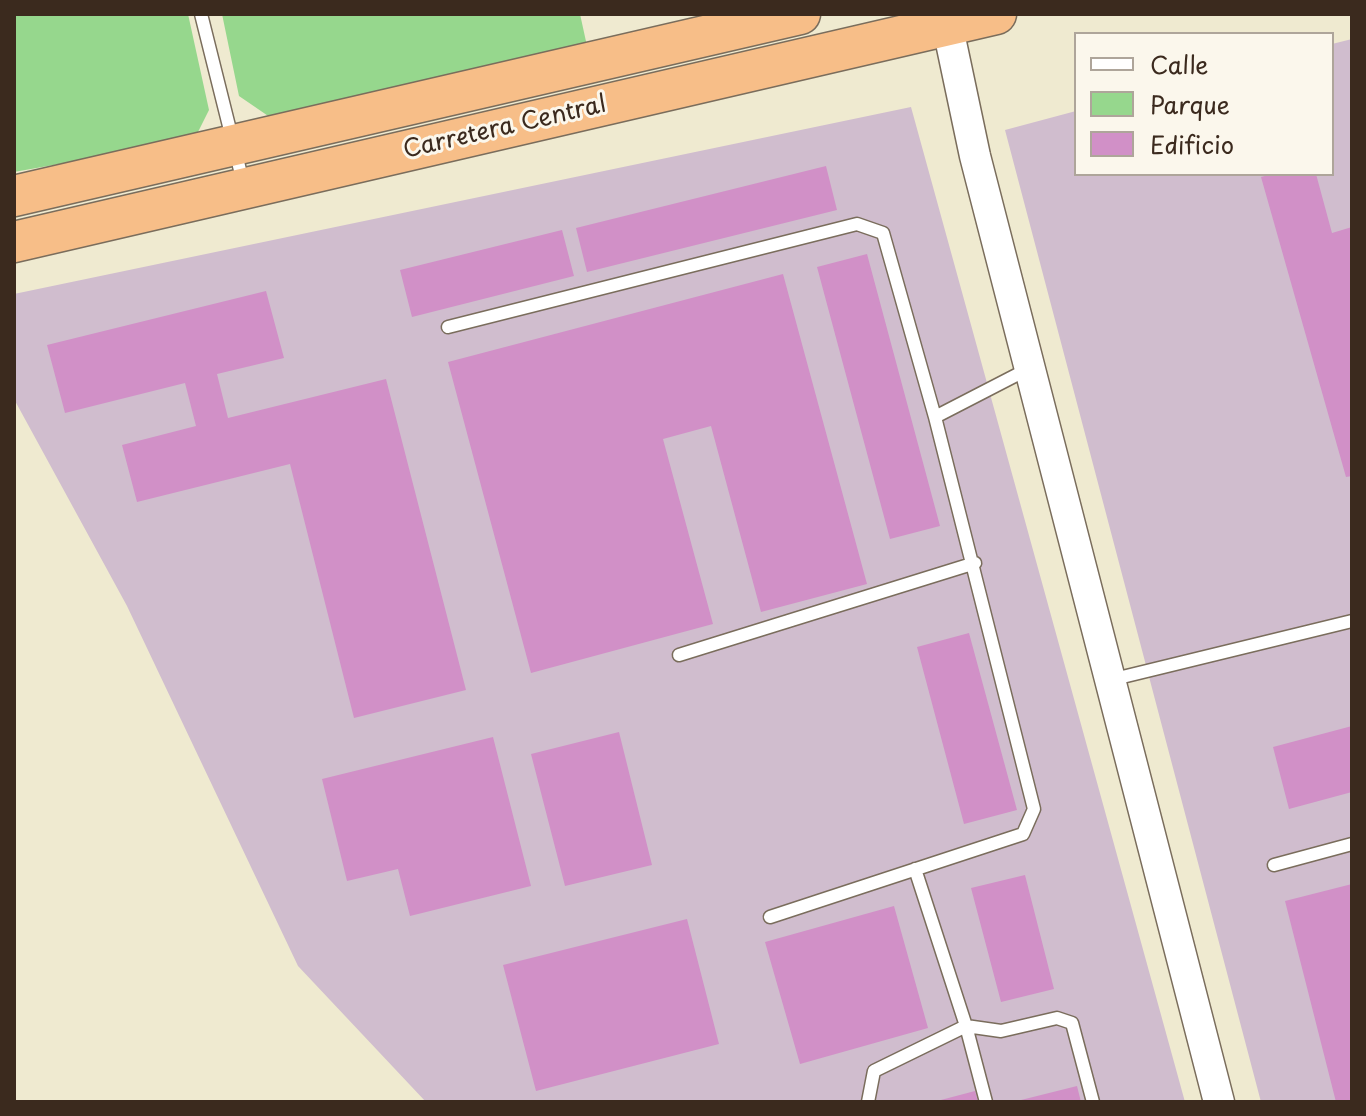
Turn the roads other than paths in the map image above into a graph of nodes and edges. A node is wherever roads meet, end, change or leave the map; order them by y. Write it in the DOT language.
graph roads {
  1 [pos="201,14"];
  2 [pos="800,14"];
  3 [pos="996,14"];
  4 [pos="946,20"];
  5 [pos="233,145"];
  6 [pos="244,188"];
  7 [pos="14,196"];
  8 [pos="14,242"];
  9 [pos="448,327"];
  10 [pos="1030,368"];
  11 [pos="935,417"];
  12 [pos="975,563"];
  13 [pos="1352,621"];
  14 [pos="679,655"];
  15 [pos="1110,680"];
  16 [pos="1352,844"];
  17 [pos="1274,865"];
  18 [pos="915,869"];
  19 [pos="770,917"];
  20 [pos="966,1026"];
  21 [pos="868,1102"];
  22 [pos="986,1102"];
  23 [pos="1093,1102"];
  24 [pos="1219,1102"];
  1 -- 5 [label="lane"];
  2 -- 5 [label="highway, Carretera Central"];
  3 -- 4 [label="highway, Carretera Central"];
  4 -- 6 [label="highway, Carretera Central"];
  4 -- 10 [label="street"];
  5 -- 6 [label="lane"];
  5 -- 7 [label="highway, Carretera Central"];
  6 -- 8 [label="highway, Carretera Central"];
  9 -- 11 [label="lane"];
  10 -- 11 [label="lane"];
  10 -- 15 [label="street"];
  11 -- 12 [label="lane"];
  12 -- 14 [label="lane"];
  12 -- 18 [label="lane"];
  13 -- 15 [label="lane"];
  15 -- 24 [label="street"];
  16 -- 17 [label="lane"];
  18 -- 19 [label="lane"];
  18 -- 20 [label="lane"];
  20 -- 21 [label="lane"];
  20 -- 22 [label="lane"];
  20 -- 23 [label="lane"];
}
